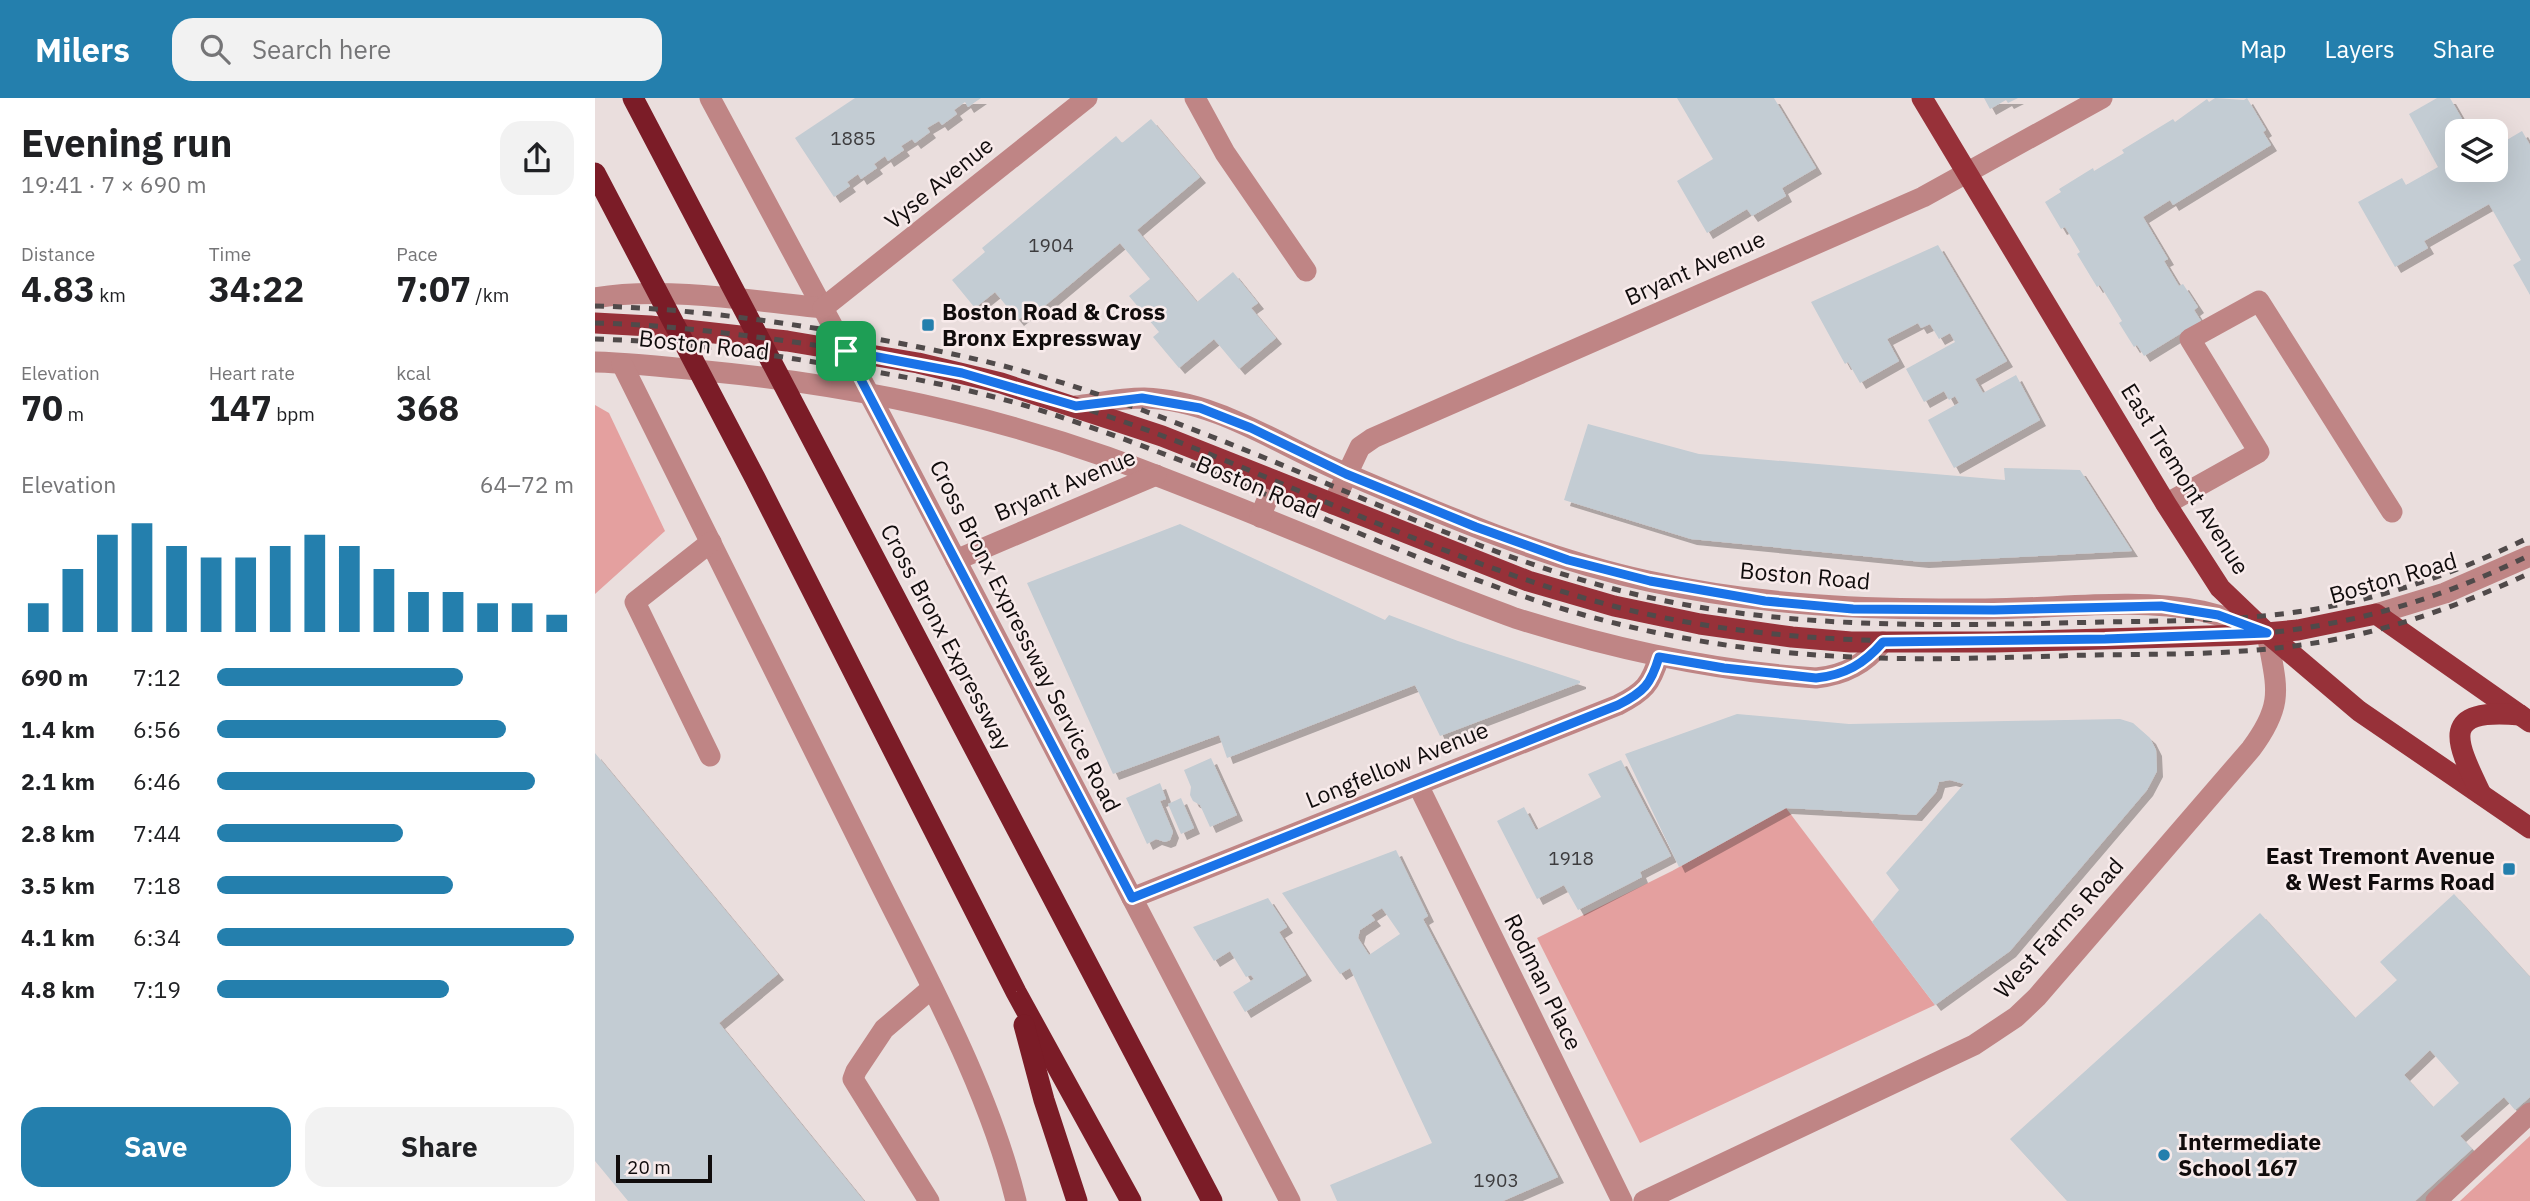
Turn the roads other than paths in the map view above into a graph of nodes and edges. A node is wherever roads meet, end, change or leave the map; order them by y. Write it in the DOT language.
graph roads {
  1 [pos="633,98"];
  2 [pos="710,98"];
  3 [pos="1087,98"];
  4 [pos="1195,98"];
  5 [pos="1922,98"];
  6 [pos="2102,98"];
  7 [pos="595,173"];
  8 [pos="1967,173"];
  9 [pos="1306,271"];
  10 [pos="595,298"];
  11 [pos="823,309"];
  12 [pos="595,323"];
  13 [pos="846,351"];
  14 [pos="595,362"];
  15 [pos="622,364"];
  16 [pos="868,393"];
  17 [pos="1076,406"];
  18 [pos="1346,474"];
  19 [pos="1156,475"];
  20 [pos="1275,481"];
  21 [pos="1333,504"];
  22 [pos="2166,504"];
  23 [pos="2392,512"];
  24 [pos="1260,517"];
  25 [pos="711,542"];
  26 [pos="2530,556"];
  27 [pos="956,560"];
  28 [pos="2376,614"];
  29 [pos="2267,633"];
  30 [pos="1883,642"];
  31 [pos="1659,657"];
  32 [pos="2525,718"];
  33 [pos="710,756"];
  34 [pos="1418,785"];
  35 [pos="2481,796"];
  36 [pos="2530,828"];
  37 [pos="1132,898"];
  38 [pos="932,988"];
  39 [pos="1016,992"];
  40 [pos="1130,1043"];
  41 [pos="2530,1113"];
  42 [pos="929,1201"];
  43 [pos="1016,1201"];
  44 [pos="1077,1201"];
  45 [pos="1131,1201"];
  46 [pos="1212,1201"];
  47 [pos="1228,1201"];
  48 [pos="1290,1201"];
  49 [pos="1622,1201"];
  50 [pos="1644,1201"];
  51 [pos="2436,1201"];
  1 -- 40 [label="highway, Cross Bronx Expressway"];
  2 -- 11 [label="street, Cross Bronx Expressway Service Road"];
  3 -- 11 [label="street, Vyse Avenue"];
  4 -- 9 [label="street"];
  5 -- 8 [label="main road, East Tremont Avenue"];
  6 -- 8 [label="street, Bryant Avenue"];
  7 -- 39 [label="highway"];
  8 -- 18 [label="street, Bryant Avenue"];
  8 -- 22 [label="main road, East Tremont Avenue"];
  10 -- 11 [label="street, Boston Road"];
  11 -- 13 [label="street, Cross Bronx Expressway Service Road"];
  12 -- 13 [label="main road, Boston Road"];
  13 -- 16 [label="street, Cross Bronx Expressway Service Road"];
  13 -- 17 [label="main road, Boston Road"];
  14 -- 15 [label="street, Boston Road"];
  15 -- 16 [label="street, Boston Road"];
  15 -- 25 [label="street"];
  16 -- 19 [label="street, Boston Road"];
  16 -- 27 [label="street, Cross Bronx Expressway Service Road"];
  17 -- 18 [label="street, Boston Road"];
  17 -- 20 [label="main road, Boston Road"];
  18 -- 21 [label="street, Bryant Avenue"];
  18 -- 29 [label="street, Boston Road"];
  19 -- 24 [label="street, Boston Road"];
  19 -- 27 [label="street, Bryant Avenue"];
  20 -- 21 [label="main road, Boston Road"];
  20 -- 24 [label="street"];
  21 -- 30 [label="main road, Boston Road"];
  22 -- 23 [label="street"];
  22 -- 29 [label="main road, East Tremont Avenue"];
  24 -- 31 [label="street, Boston Road"];
  25 -- 33 [label="street"];
  25 -- 38 [label="street"];
  26 -- 28 [label="street, Boston Road"];
  27 -- 37 [label="street, Cross Bronx Expressway Service Road"];
  28 -- 29 [label="main road, Boston Road"];
  28 -- 32 [label="main road"];
  29 -- 30 [label="main road, Boston Road"];
  29 -- 35 [label="main road, East Tremont Avenue"];
  29 -- 50 [label="street, West Farms Road"];
  30 -- 31 [label="street, Boston Road"];
  31 -- 34 [label="street, Longfellow Avenue"];
  32 -- 35 [label="main road"];
  34 -- 37 [label="street, Longfellow Avenue"];
  34 -- 49 [label="street, Rodman Place"];
  35 -- 36 [label="main road, East Tremont Avenue"];
  37 -- 48 [label="street, Cross Bronx Expressway Service Road"];
  38 -- 42 [label="street"];
  38 -- 43 [label="street"];
  39 -- 44 [label="highway"];
  39 -- 45 [label="highway"];
  40 -- 46 [label="highway, Cross Bronx Expressway"];
  40 -- 47 [label="highway"];
  41 -- 51 [label="street"];
}
